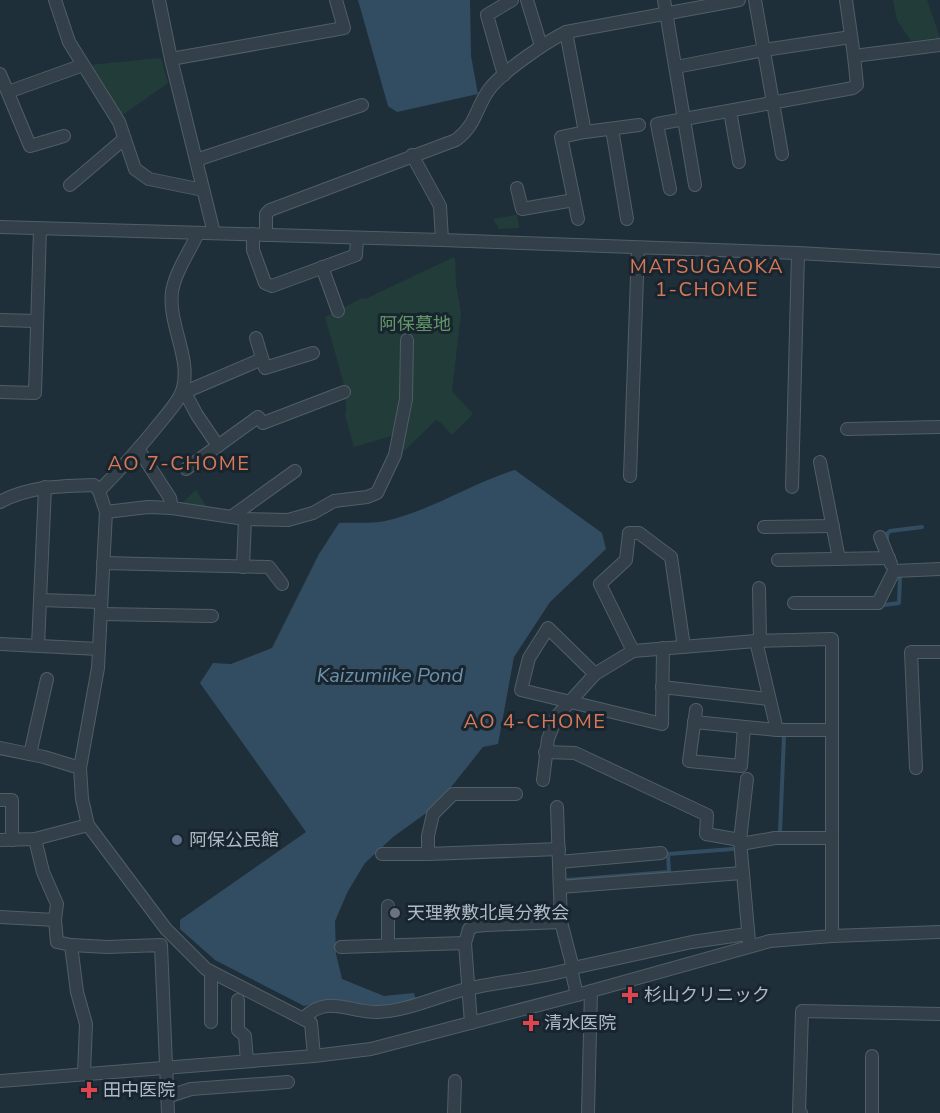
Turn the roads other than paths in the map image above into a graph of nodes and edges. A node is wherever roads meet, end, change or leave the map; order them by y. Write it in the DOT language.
graph roads {
  1 [pos="55,0"];
  2 [pos="159,0"];
  3 [pos="336,0"];
  4 [pos="512,0"];
  5 [pos="527,0"];
  6 [pos="739,0"];
  7 [pos="755,0"];
  8 [pos="846,0"];
  9 [pos="666,6"];
  10 [pos="566,32"];
  11 [pos="851,37"];
  12 [pos="940,45"];
  13 [pos="541,46"];
  14 [pos="764,50"];
  15 [pos="854,57"];
  16 [pos="171,59"];
  17 [pos="83,65"];
  18 [pos="676,68"];
  19 [pos="0,74"];
  20 [pos="504,75"];
  21 [pos="8,92"];
  22 [pos="773,104"];
  23 [pos="362,105"];
  24 [pos="730,111"];
  25 [pos="684,120"];
  26 [pos="639,125"];
  27 [pos="612,129"];
  28 [pos="585,132"];
  29 [pos="64,136"];
  30 [pos="124,138"];
  31 [pos="782,154"];
  32 [pos="412,155"];
  33 [pos="196,160"];
  34 [pos="739,162"];
  35 [pos="70,185"];
  36 [pos="695,185"];
  37 [pos="517,188"];
  38 [pos="670,189"];
  39 [pos="203,190"];
  40 [pos="574,200"];
  41 [pos="578,219"];
  42 [pos="627,219"];
  43 [pos="0,227"];
  44 [pos="40,229"];
  45 [pos="198,233"];
  46 [pos="214,233"];
  47 [pos="253,234"];
  48 [pos="266,235"];
  49 [pos="357,237"];
  50 [pos="442,240"];
  51 [pos="638,248"];
  52 [pos="798,253"];
  53 [pos="940,261"];
  54 [pos="322,267"];
  55 [pos="338,311"];
  56 [pos="0,320"];
  57 [pos="37,321"];
  58 [pos="256,338"];
  59 [pos="407,340"];
  60 [pos="313,353"];
  61 [pos="262,359"];
  62 [pos="184,390"];
  63 [pos="0,392"];
  64 [pos="344,392"];
  65 [pos="940,427"];
  66 [pos="847,429"];
  67 [pos="218,446"];
  68 [pos="139,450"];
  69 [pos="820,462"];
  70 [pos="186,469"];
  71 [pos="295,471"];
  72 [pos="630,476"];
  73 [pos="45,487"];
  74 [pos="792,487"];
  75 [pos="99,491"];
  76 [pos="0,502"];
  77 [pos="172,508"];
  78 [pos="106,512"];
  79 [pos="231,517"];
  80 [pos="245,519"];
  81 [pos="833,526"];
  82 [pos="764,527"];
  83 [pos="880,537"];
  84 [pos="889,558"];
  85 [pos="839,559"];
  86 [pos="778,560"];
  87 [pos="103,563"];
  88 [pos="243,567"];
  89 [pos="940,569"];
  90 [pos="894,571"];
  91 [pos="282,584"];
  92 [pos="759,588"];
  93 [pos="40,600"];
  94 [pos="794,603"];
  95 [pos="101,608"];
  96 [pos="212,616"];
  97 [pos="758,641"];
  98 [pos="0,644"];
  99 [pos="38,646"];
  100 [pos="684,647"];
  101 [pos="663,648"];
  102 [pos="99,649"];
  103 [pos="633,651"];
  104 [pos="940,652"];
  105 [pos="595,674"];
  106 [pos="47,679"];
  107 [pos="663,687"];
  108 [pos="769,699"];
  109 [pos="570,702"];
  110 [pos="744,727"];
  111 [pos="777,730"];
  112 [pos="832,730"];
  113 [pos="0,748"];
  114 [pos="545,752"];
  115 [pos="30,754"];
  116 [pos="80,768"];
  117 [pos="916,768"];
  118 [pos="747,779"];
  119 [pos="543,780"];
  120 [pos="516,794"];
  121 [pos="0,800"];
  122 [pos="558,807"];
  123 [pos="88,825"];
  124 [pos="832,838"];
  125 [pos="35,839"];
  126 [pos="6,840"];
  127 [pos="741,842"];
  128 [pos="661,853"];
  129 [pos="382,854"];
  130 [pos="428,854"];
  131 [pos="559,855"];
  132 [pos="742,873"];
  133 [pos="560,887"];
  134 [pos="388,906"];
  135 [pos="0,916"];
  136 [pos="56,920"];
  137 [pos="561,922"];
  138 [pos="940,932"];
  139 [pos="832,936"];
  140 [pos="749,940"];
  141 [pos="465,943"];
  142 [pos="71,945"];
  143 [pos="388,945"];
  144 [pos="341,946"];
  145 [pos="572,968"];
  146 [pos="211,972"];
  147 [pos="467,989"];
  148 [pos="591,991"];
  149 [pos="577,995"];
  150 [pos="238,1000"];
  151 [pos="940,1014"];
  152 [pos="304,1018"];
  153 [pos="211,1022"];
  154 [pos="471,1023"];
  155 [pos="314,1056"];
  156 [pos="873,1056"];
  157 [pos="247,1061"];
  158 [pos="165,1067"];
  159 [pos="84,1073"];
  160 [pos="0,1081"];
  161 [pos="455,1081"];
  162 [pos="288,1082"];
  163 [pos="167,1097"];
  164 [pos="168,1113"];
  165 [pos="454,1113"];
  166 [pos="588,1113"];
  167 [pos="801,1113"];
  168 [pos="872,1113"];
  1 -- 17 [label="street"];
  2 -- 16 [label="street"];
  3 -- 16 [label="street"];
  4 -- 20 [label="street"];
  5 -- 13 [label="street"];
  6 -- 9 [label="street"];
  7 -- 14 [label="street"];
  8 -- 11 [label="street"];
  9 -- 10 [label="street"];
  9 -- 18 [label="street"];
  10 -- 13 [label="street"];
  10 -- 28 [label="street"];
  11 -- 14 [label="street"];
  11 -- 15 [label="street"];
  12 -- 15 [label="street"];
  13 -- 20 [label="street"];
  14 -- 18 [label="street"];
  14 -- 22 [label="street"];
  15 -- 22 [label="street"];
  16 -- 33 [label="street"];
  17 -- 21 [label="street"];
  17 -- 30 [label="street"];
  18 -- 25 [label="street"];
  19 -- 21 [label="street"];
  20 -- 32 [label="street"];
  21 -- 29 [label="street"];
  22 -- 24 [label="street"];
  22 -- 31 [label="street"];
  23 -- 33 [label="street"];
  24 -- 25 [label="street"];
  24 -- 34 [label="street"];
  25 -- 36 [label="street"];
  25 -- 38 [label="street"];
  26 -- 27 [label="street"];
  27 -- 28 [label="street"];
  27 -- 42 [label="street"];
  28 -- 40 [label="street"];
  30 -- 35 [label="street"];
  30 -- 39 [label="street"];
  32 -- 48 [label="street"];
  32 -- 50 [label="street"];
  33 -- 39 [label="street"];
  37 -- 40 [label="street"];
  39 -- 46 [label="street"];
  40 -- 41 [label="street"];
  43 -- 44 [label="street"];
  44 -- 45 [label="street"];
  44 -- 57 [label="street"];
  45 -- 46 [label="street"];
  45 -- 62 [label="street"];
  46 -- 47 [label="street"];
  47 -- 48 [label="street"];
  47 -- 54 [label="street"];
  48 -- 49 [label="street"];
  49 -- 50 [label="street"];
  49 -- 54 [label="street"];
  50 -- 51 [label="street"];
  51 -- 52 [label="street"];
  51 -- 72 [label="street"];
  52 -- 53 [label="street"];
  52 -- 74 [label="street"];
  54 -- 55 [label="street"];
  56 -- 57 [label="street"];
  57 -- 63 [label="street"];
  58 -- 61 [label="street"];
  59 -- 80 [label="street"];
  60 -- 61 [label="street"];
  61 -- 62 [label="street"];
  62 -- 67 [label="street"];
  62 -- 68 [label="street"];
  64 -- 67 [label="street"];
  65 -- 66 [label="street"];
  67 -- 70 [label="street"];
  68 -- 75 [label="street"];
  68 -- 77 [label="street"];
  69 -- 81 [label="street"];
  71 -- 79 [label="street"];
  73 -- 75 [label="street"];
  73 -- 76 [label="street"];
  73 -- 93 [label="street"];
  75 -- 78 [label="street"];
  77 -- 78 [label="street"];
  77 -- 79 [label="street"];
  78 -- 87 [label="street"];
  79 -- 80 [label="street"];
  80 -- 88 [label="street"];
  81 -- 82 [label="street"];
  81 -- 85 [label="street"];
  83 -- 84 [label="street"];
  84 -- 85 [label="street"];
  84 -- 90 [label="street"];
  85 -- 86 [label="street"];
  87 -- 88 [label="street"];
  87 -- 95 [label="street"];
  88 -- 91 [label="street"];
  89 -- 90 [label="street"];
  90 -- 94 [label="street"];
  92 -- 97 [label="street"];
  93 -- 95 [label="street"];
  93 -- 99 [label="street"];
  95 -- 96 [label="street"];
  95 -- 102 [label="street"];
  97 -- 100 [label="street"];
  97 -- 108 [label="street"];
  97 -- 112 [label="street"];
  98 -- 99 [label="street"];
  99 -- 102 [label="street"];
  100 -- 101 [label="street"];
  100 -- 103 [label="street"];
  101 -- 103 [label="street"];
  101 -- 107 [label="street"];
  102 -- 116 [label="street"];
  103 -- 105 [label="street"];
  104 -- 117 [label="street"];
  105 -- 109 [label="street"];
  105 -- 109 [label="street"];
  106 -- 115 [label="street"];
  107 -- 108 [label="street"];
  107 -- 109 [label="street"];
  108 -- 111 [label="street"];
  109 -- 114 [label="street"];
  110 -- 110 [label="street"];
  110 -- 111 [label="street"];
  111 -- 112 [label="street"];
  112 -- 124 [label="street"];
  113 -- 115 [label="street"];
  114 -- 119 [label="street"];
  114 -- 127 [label="street"];
  115 -- 116 [label="street"];
  116 -- 123 [label="street"];
  118 -- 127 [label="street"];
  120 -- 130 [label="street"];
  121 -- 126 [label="street"];
  122 -- 131 [label="street"];
  123 -- 125 [label="street"];
  123 -- 146 [label="street"];
  124 -- 127 [label="street"];
  124 -- 139 [label="street"];
  125 -- 126 [label="street"];
  125 -- 136 [label="street"];
  127 -- 132 [label="street"];
  128 -- 131 [label="street"];
  129 -- 130 [label="street"];
  130 -- 131 [label="street"];
  131 -- 133 [label="street"];
  132 -- 133 [label="street"];
  132 -- 140 [label="street"];
  133 -- 137 [label="street"];
  134 -- 143 [label="street"];
  135 -- 136 [label="street"];
  136 -- 142 [label="street"];
  137 -- 141 [label="street"];
  137 -- 145 [label="street"];
  138 -- 139 [label="street"];
  139 -- 140 [label="street"];
  140 -- 145 [label="street"];
  140 -- 148 [label="street"];
  141 -- 143 [label="street"];
  141 -- 147 [label="street"];
  142 -- 158 [label="street"];
  142 -- 159 [label="street"];
  143 -- 144 [label="street"];
  145 -- 147 [label="street"];
  145 -- 149 [label="street"];
  146 -- 152 [label="street"];
  146 -- 153 [label="street"];
  147 -- 152 [label="street"];
  147 -- 154 [label="street"];
  148 -- 149 [label="street"];
  148 -- 166 [label="street"];
  149 -- 154 [label="street"];
  150 -- 157 [label="street"];
  151 -- 167 [label="street"];
  152 -- 155 [label="street"];
  154 -- 155 [label="street"];
  155 -- 157 [label="street"];
  156 -- 168 [label="street"];
  157 -- 158 [label="street"];
  158 -- 159 [label="street"];
  158 -- 163 [label="street"];
  159 -- 160 [label="street"];
  161 -- 165 [label="street"];
  162 -- 163 [label="street"];
  163 -- 164 [label="street"];
}
